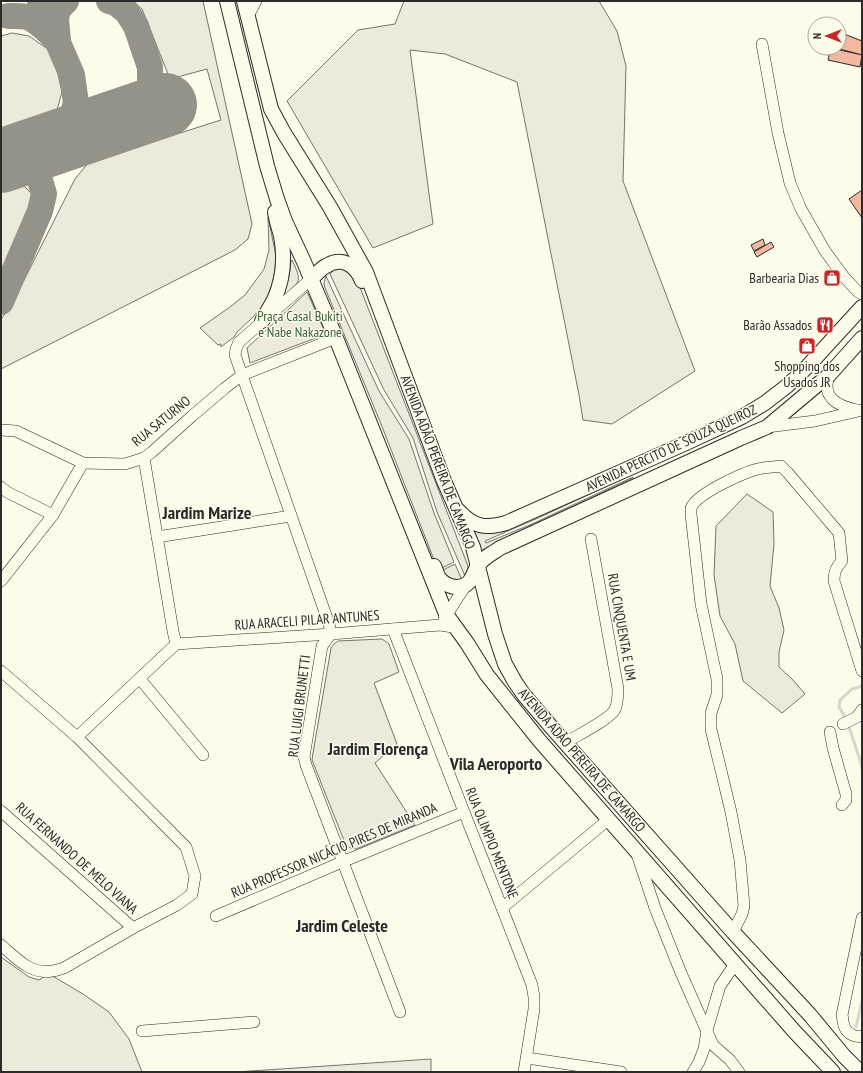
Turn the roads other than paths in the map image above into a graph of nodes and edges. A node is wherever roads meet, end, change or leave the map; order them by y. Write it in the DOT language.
graph roads {
  1 [pos="227,1"];
  2 [pos="244,1"];
  3 [pos="256,1"];
  4 [pos="248,16"];
  5 [pos="762,44"];
  6 [pos="267,166"];
  7 [pos="324,267"];
  8 [pos="311,279"];
  9 [pos="860,293"];
  10 [pos="320,301"];
  11 [pos="860,309"];
  12 [pos="262,321"];
  13 [pos="336,338"];
  14 [pos="862,338"];
  15 [pos="235,355"];
  16 [pos="344,360"];
  17 [pos="258,369"];
  18 [pos="242,375"];
  19 [pos="829,375"];
  20 [pos="408,385"];
  21 [pos="861,410"];
  22 [pos="767,427"];
  23 [pos="1,430"];
  24 [pos="144,458"];
  25 [pos="83,463"];
  26 [pos="1,488"];
  27 [pos="454,506"];
  28 [pos="53,515"];
  29 [pos="291,516"];
  30 [pos="157,537"];
  31 [pos="591,539"];
  32 [pos="497,550"];
  33 [pos="477,566"];
  34 [pos="1,581"];
  35 [pos="466,585"];
  36 [pos="483,588"];
  37 [pos="443,620"];
  38 [pos="393,629"];
  39 [pos="331,634"];
  40 [pos="176,644"];
  41 [pos="1,671"];
  42 [pos="862,671"];
  43 [pos="140,679"];
  44 [pos="860,713"];
  45 [pos="843,724"];
  46 [pos="830,732"];
  47 [pos="77,737"];
  48 [pos="566,743"];
  49 [pos="203,755"];
  50 [pos="842,805"];
  51 [pos="1,811"];
  52 [pos="464,812"];
  53 [pos="609,819"];
  54 [pos="636,849"];
  55 [pos="342,862"];
  56 [pos="665,884"];
  57 [pos="650,892"];
  58 [pos="502,908"];
  59 [pos="216,916"];
  60 [pos="862,918"];
  61 [pos="133,928"];
  62 [pos="733,932"];
  63 [pos="1,945"];
  64 [pos="735,964"];
  65 [pos="400,1012"];
  66 [pos="254,1022"];
  67 [pos="707,1030"];
  68 [pos="142,1031"];
  69 [pos="862,1036"];
  70 [pos="526,1058"];
  71 [pos="524,1072"];
  72 [pos="622,1072"];
  73 [pos="693,1072"];
  74 [pos="739,1072"];
  75 [pos="833,1072"];
  76 [pos="860,1072"];
  1 -- 6 [label="main road"];
  2 -- 4 [label="main road, AVENIDA ADÃO PEREIRA DE CAMARGO"];
  3 -- 4 [label="street"];
  4 -- 20 [label="main road, AVENIDA ADÃO PEREIRA DE CAMARGO"];
  5 -- 9 [label="street"];
  6 -- 8 [label="main road, AVENIDA ADÃO PEREIRA DE CAMARGO"];
  6 -- 12 [label="main road"];
  7 -- 8 [label="main road"];
  7 -- 10 [label="main road"];
  7 -- 20 [label="main road"];
  8 -- 10 [label="main road, AVENIDA ADÃO PEREIRA DE CAMARGO"];
  8 -- 12 [label="street"];
  9 -- 11 [label="street"];
  10 -- 13 [label="main road, AVENIDA ADÃO PEREIRA DE CAMARGO"];
  11 -- 27 [label="main road, AVENIDA PERCITO DE SOUZA QUEIROZ"];
  12 -- 15 [label="street"];
  13 -- 16 [label="main road, AVENIDA ADÃO PEREIRA DE CAMARGO"];
  13 -- 17 [label="street"];
  14 -- 19 [label="main road, AVENIDA PERCITO DE SOUZA QUEIROZ"];
  15 -- 17 [label="street"];
  15 -- 18 [label="street"];
  16 -- 35 [label="main road"];
  16 -- 37 [label="main road, AVENIDA ADÃO PEREIRA DE CAMARGO"];
  17 -- 18 [label="street"];
  18 -- 24 [label="street, RUA SATURNO"];
  18 -- 29 [label="street"];
  19 -- 21 [label="street"];
  19 -- 22 [label="main road, AVENIDA PERCITO DE SOUZA QUEIROZ"];
  20 -- 27 [label="main road, AVENIDA ADÃO PEREIRA DE CAMARGO"];
  21 -- 22 [label="street"];
  22 -- 32 [label="main road, AVENIDA PERCITO DE SOUZA QUEIROZ"];
  23 -- 25 [label="street, RUA SATURNO"];
  24 -- 25 [label="street, RUA SATURNO"];
  24 -- 30 [label="street"];
  25 -- 28 [label="street"];
  26 -- 28 [label="street"];
  27 -- 33 [label="main road, AVENIDA ADÃO PEREIRA DE CAMARGO"];
  28 -- 34 [label="street"];
  29 -- 30 [label="street"];
  29 -- 39 [label="street"];
  30 -- 40 [label="street"];
  31 -- 48 [label="street, RUA CINQUENTA E UM"];
  32 -- 33 [label="main road, AVENIDA PERCITO DE SOUZA QUEIROZ"];
  32 -- 36 [label="main road"];
  33 -- 35 [label="main road"];
  33 -- 36 [label="main road, AVENIDA ADÃO PEREIRA DE CAMARGO"];
  35 -- 37 [label="street"];
  36 -- 48 [label="main road, AVENIDA ADÃO PEREIRA DE CAMARGO"];
  37 -- 38 [label="street, RUA ARACELI PILAR ANTUNES"];
  37 -- 53 [label="main road, AVENIDA ADÃO PEREIRA DE CAMARGO"];
  38 -- 39 [label="street, RUA ARACELI PILAR ANTUNES"];
  38 -- 52 [label="street, RUA OLIMPIO MENTONE"];
  39 -- 40 [label="street, RUA ARACELI PILAR ANTUNES"];
  39 -- 55 [label="street, RUA LUIGI BRUNETTI"];
  40 -- 43 [label="street"];
  41 -- 47 [label="street"];
  42 -- 62 [label="street"];
  43 -- 47 [label="street"];
  43 -- 49 [label="street"];
  44 -- 45 [label="street"];
  46 -- 50 [label="street"];
  47 -- 61 [label="street"];
  48 -- 62 [label="main road, AVENIDA ADÃO PEREIRA DE CAMARGO"];
  51 -- 61 [label="street, RUA FERNANDO DE MELO VIANA"];
  52 -- 55 [label="street, RUA PROFESSOR NICÁCIO PIRES DE MIRANDA"];
  52 -- 58 [label="street, RUA OLIMPIO MENTONE"];
  53 -- 54 [label="main road, AVENIDA ADÃO PEREIRA DE CAMARGO"];
  53 -- 58 [label="street"];
  54 -- 56 [label="main road, AVENIDA ADÃO PEREIRA DE CAMARGO"];
  54 -- 57 [label="street"];
  55 -- 59 [label="street, RUA PROFESSOR NICÁCIO PIRES DE MIRANDA"];
  55 -- 65 [label="street, RUA LUIGI BRUNETTI"];
  56 -- 57 [label="street"];
  56 -- 64 [label="main road, AVENIDA ADÃO PEREIRA DE CAMARGO"];
  57 -- 67 [label="street"];
  58 -- 70 [label="street, RUA OLIMPIO MENTONE"];
  60 -- 69 [label="street"];
  61 -- 63 [label="street"];
  62 -- 76 [label="main road, AVENIDA ADÃO PEREIRA DE CAMARGO"];
  64 -- 67 [label="street"];
  64 -- 75 [label="main road, AVENIDA ADÃO PEREIRA DE CAMARGO"];
  66 -- 68 [label="street"];
  67 -- 73 [label="street"];
  67 -- 74 [label="street"];
  70 -- 71 [label="street, RUA OLIMPIO MENTONE"];
  70 -- 72 [label="street"];
}
